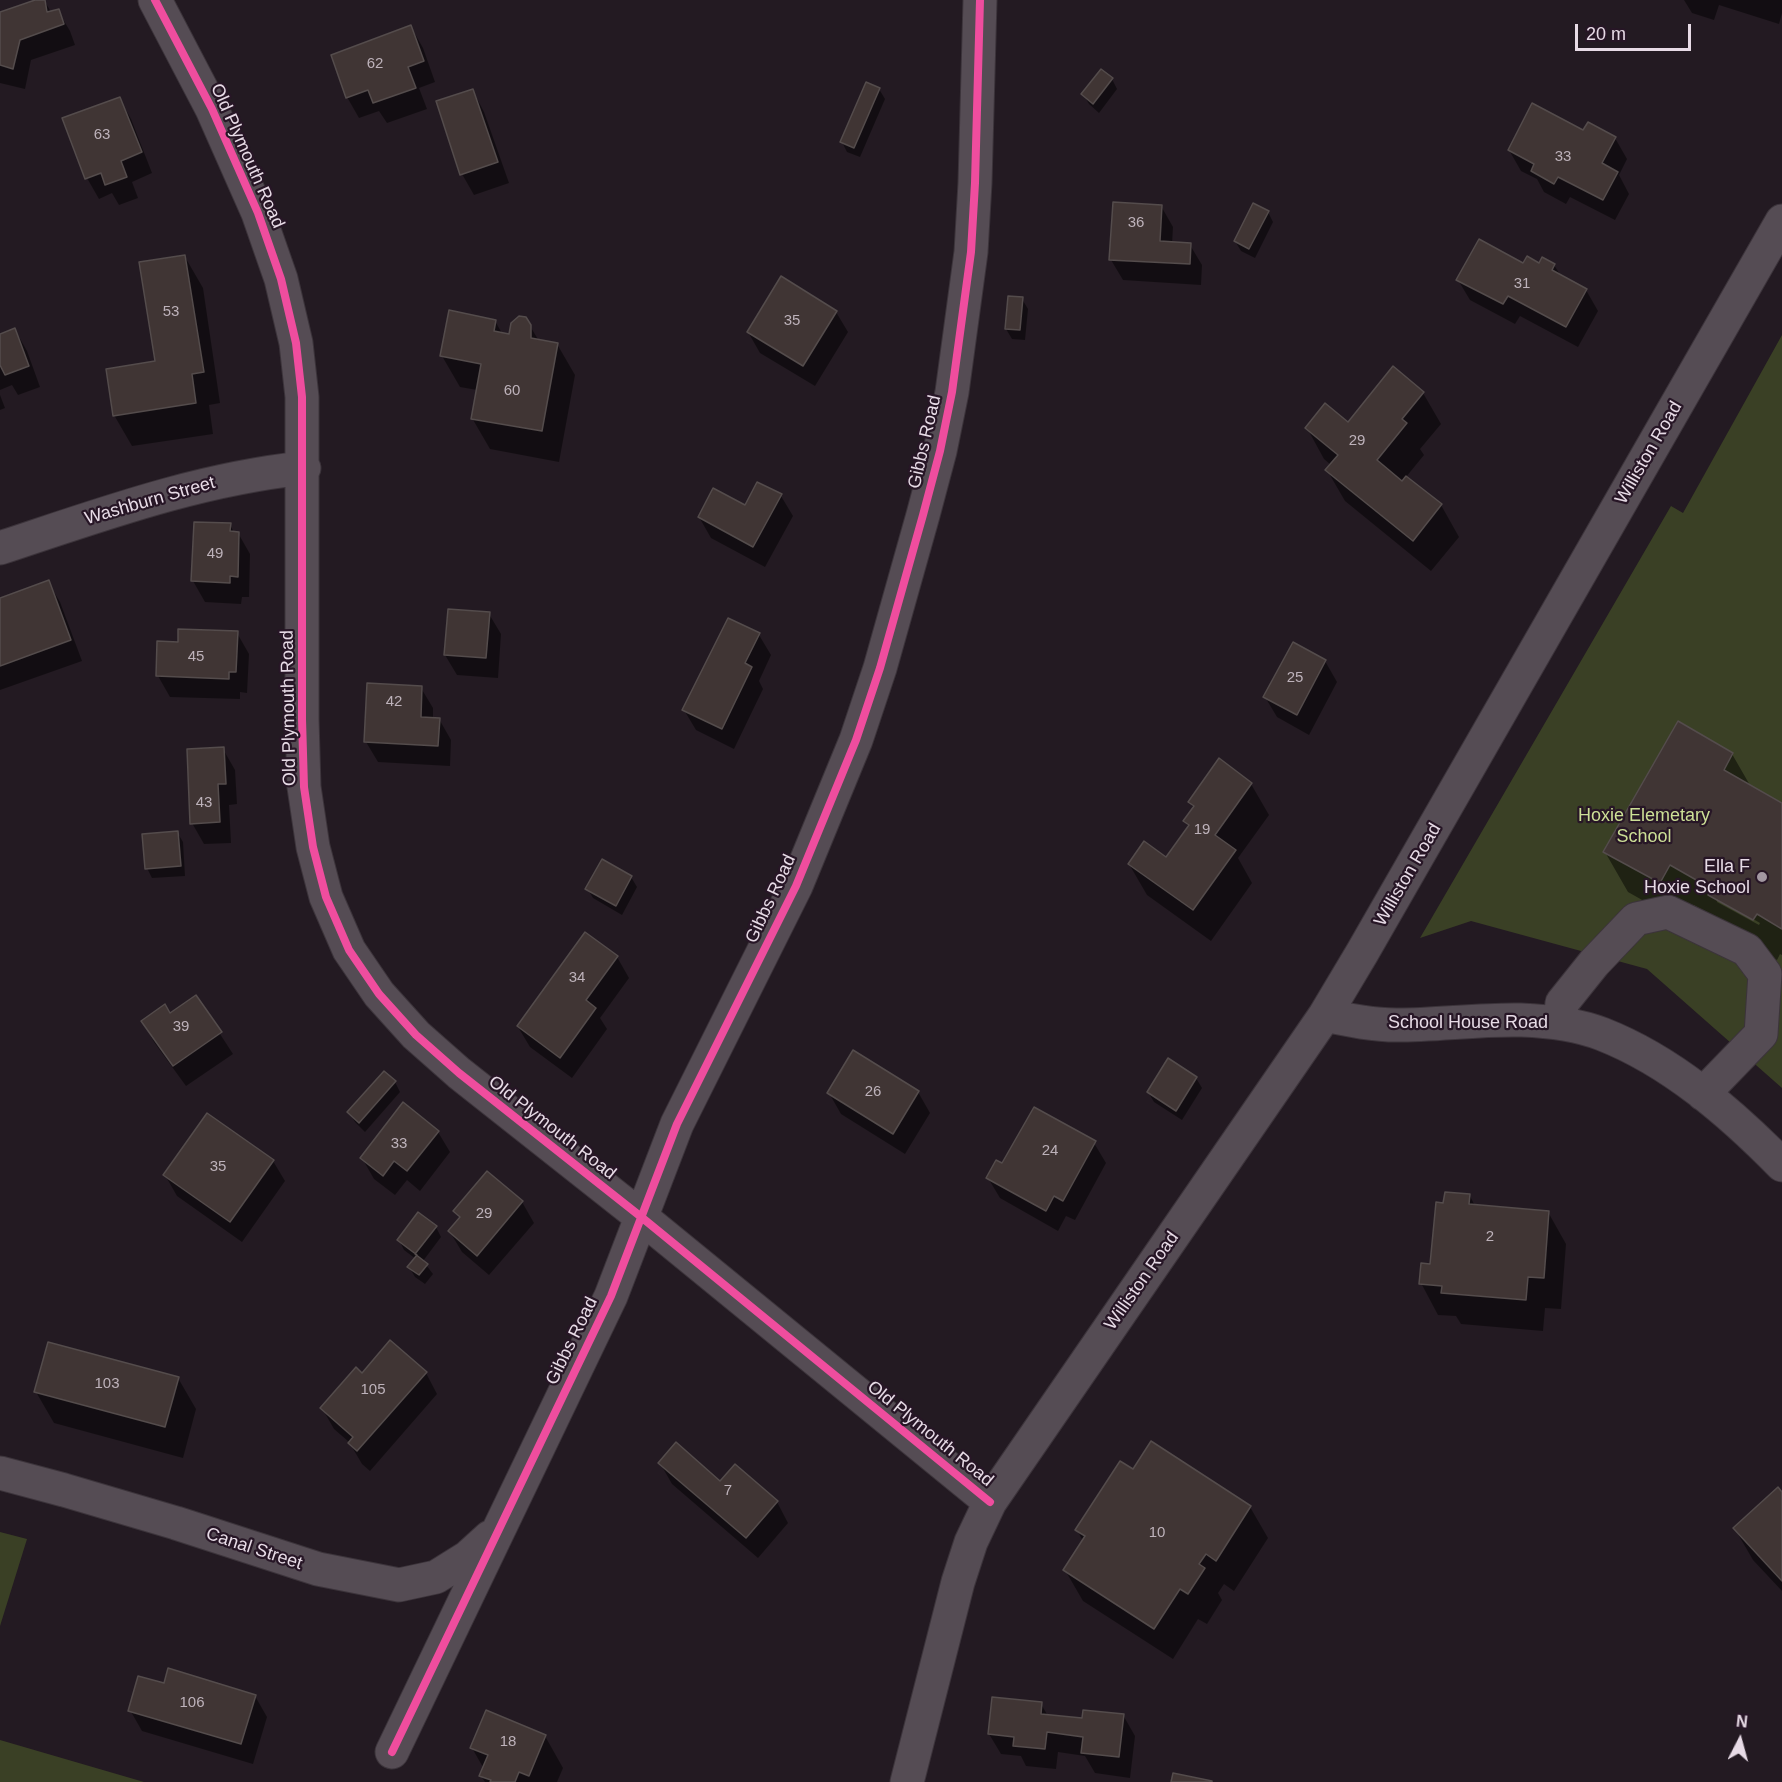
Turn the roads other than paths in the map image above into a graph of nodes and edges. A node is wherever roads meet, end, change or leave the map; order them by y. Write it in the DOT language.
graph roads {
  1 [pos="155,0"];
  2 [pos="980,0"];
  3 [pos="1782,221"];
  4 [pos="303,468"];
  5 [pos="0,548"];
  6 [pos="1325,1015"];
  7 [pos="1560,1023"];
  8 [pos="1702,1094"];
  9 [pos="1782,1165"];
  10 [pos="640,1216"];
  11 [pos="0,1473"];
  12 [pos="990,1502"];
  13 [pos="498,1529"];
  14 [pos="392,1752"];
  15 [pos="907,1782"];
  1 -- 4 [label="street, Old Plymouth Road"];
  2 -- 10 [label="street, Gibbs Road"];
  3 -- 6 [label="street, Williston Road"];
  4 -- 5 [label="street, Washburn Street"];
  4 -- 10 [label="street, Old Plymouth Road"];
  6 -- 7 [label="street, School House Road"];
  6 -- 12 [label="street, Williston Road"];
  7 -- 8 [label="street, School House Road"];
  7 -- 8 [label="street"];
  8 -- 9 [label="street, School House Road"];
  10 -- 12 [label="street, Old Plymouth Road"];
  10 -- 13 [label="street, Gibbs Road"];
  11 -- 13 [label="street, Canal Street"];
  12 -- 15 [label="street, Old Plymouth Road"];
  13 -- 14 [label="street, Gibbs Road"];
}
